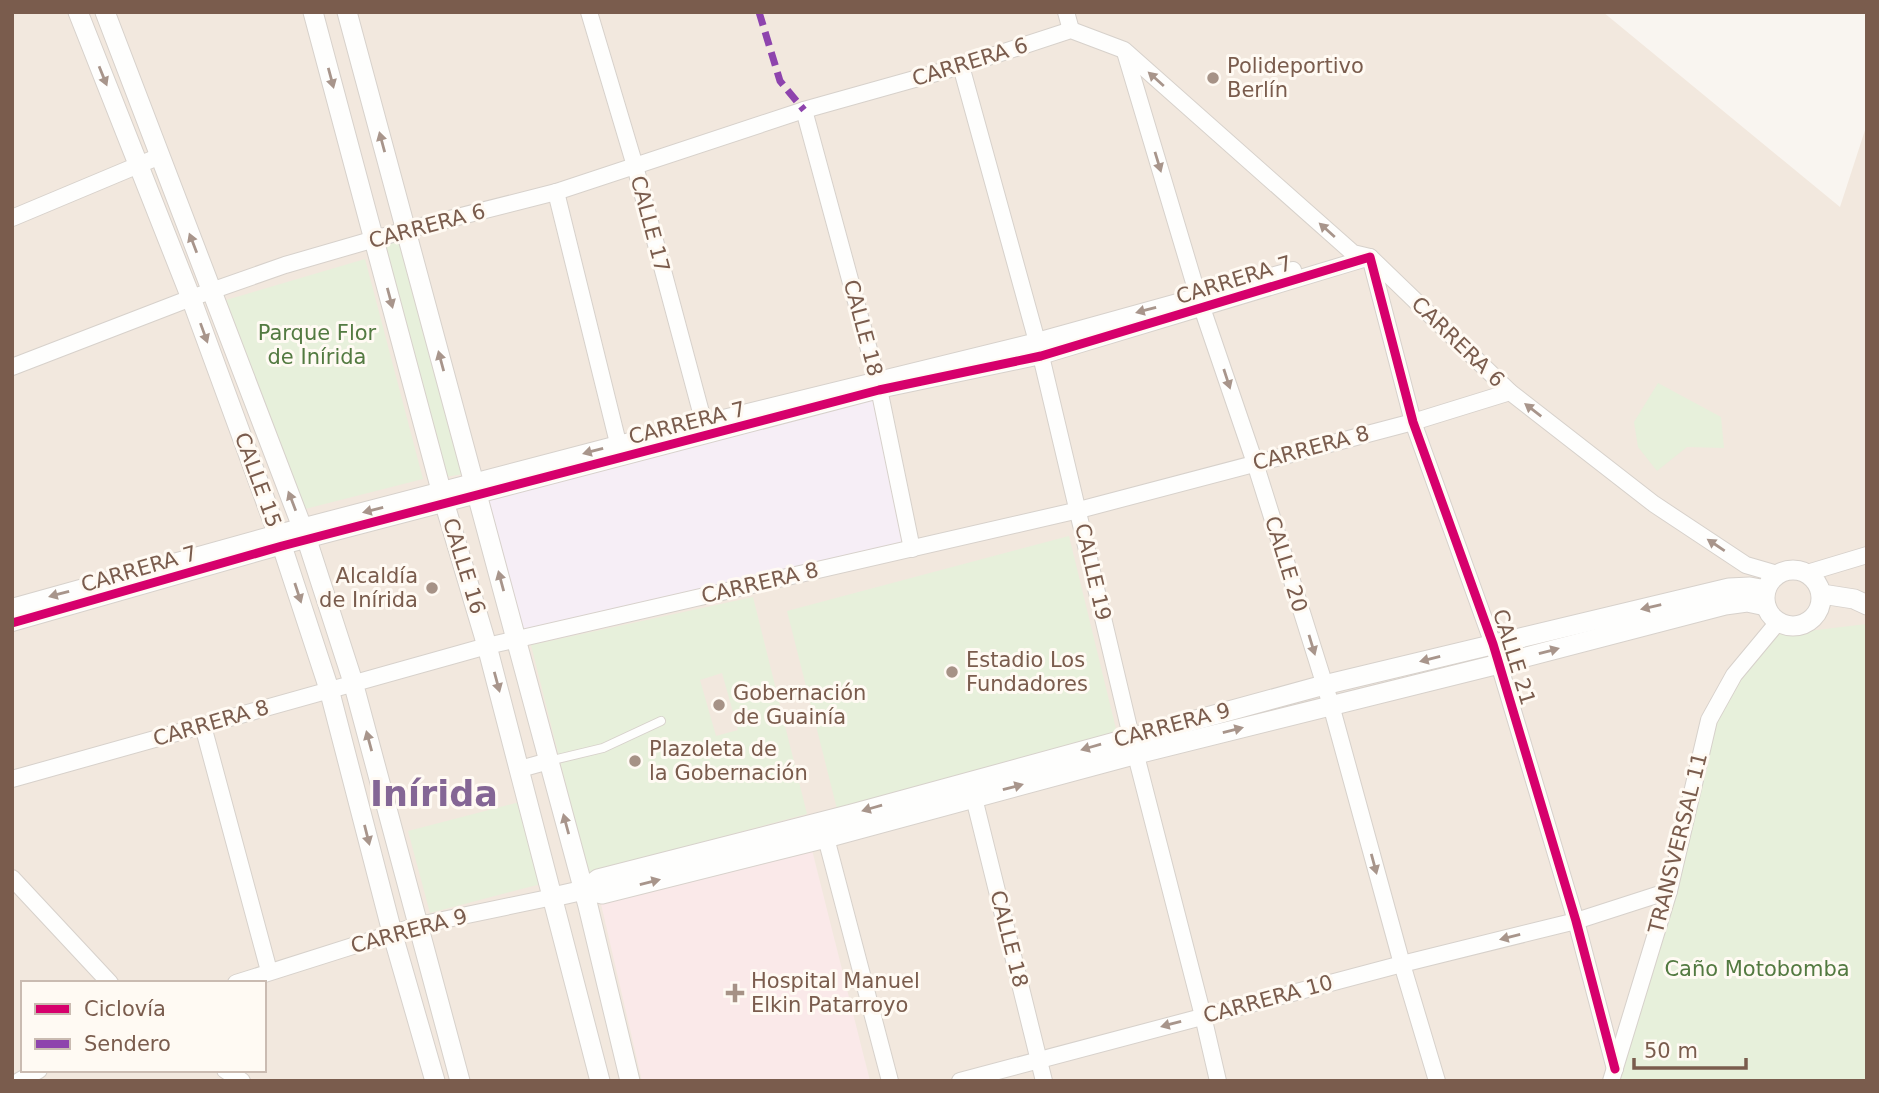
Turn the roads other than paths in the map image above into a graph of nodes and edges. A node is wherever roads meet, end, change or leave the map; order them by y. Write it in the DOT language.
graph roads {
  1 [pos="78,12"];
  2 [pos="105,12"];
  3 [pos="313,12"];
  4 [pos="347,12"];
  5 [pos="589,12"];
  6 [pos="1066,12"];
  7 [pos="1071,30"];
  8 [pos="1124,50"];
  9 [pos="961,66"];
  10 [pos="804,110"];
  11 [pos="160,156"];
  12 [pos="139,164"];
  13 [pos="635,166"];
  14 [pos="556,192"];
  15 [pos="12,218"];
  16 [pos="406,230"];
  17 [pos="375,240"];
  18 [pos="1353,253"];
  19 [pos="1370,257"];
  20 [pos="212,291"];
  21 [pos="191,298"];
  22 [pos="1201,302"];
  23 [pos="1039,349"];
  24 [pos="12,368"];
  25 [pos="878,385"];
  26 [pos="1510,392"];
  27 [pos="1413,422"];
  28 [pos="705,430"];
  29 [pos="620,451"];
  30 [pos="1255,463"];
  31 [pos="477,490"];
  32 [pos="444,499"];
  33 [pos="1079,510"];
  34 [pos="305,534"];
  35 [pos="280,540"];
  36 [pos="912,549"];
  37 [pos="1867,555"];
  38 [pos="1807,573"];
  39 [pos="1770,590"];
  40 [pos="1822,594"];
  41 [pos="1867,605"];
  42 [pos="12,607"];
  43 [pos="1779,622"];
  44 [pos="12,623"];
  45 [pos="517,638"];
  46 [pos="1493,644"];
  47 [pos="487,646"];
  48 [pos="1499,664"];
  49 [pos="353,682"];
  50 [pos="1324,685"];
  51 [pos="330,689"];
  52 [pos="1331,705"];
  53 [pos="662,721"];
  54 [pos="203,726"];
  55 [pos="1134,745"];
  56 [pos="549,761"];
  57 [pos="520,769"];
  58 [pos="12,779"];
  59 [pos="974,798"];
  60 [pos="826,838"];
  61 [pos="12,878"];
  62 [pos="584,890"];
  63 [pos="1669,891"];
  64 [pos="553,897"];
  65 [pos="1576,921"];
  66 [pos="419,925"];
  67 [pos="393,932"];
  68 [pos="1402,964"];
  69 [pos="269,971"];
  70 [pos="108,981"];
  71 [pos="242,981"];
  72 [pos="1203,1016"];
  73 [pos="1038,1059"];
  74 [pos="35,1072"];
  75 [pos="1613,1075"];
  76 [pos="19,1081"];
  77 [pos="435,1081"];
  78 [pos="460,1081"];
  79 [pos="600,1081"];
  80 [pos="630,1081"];
  81 [pos="890,1081"];
  82 [pos="960,1081"];
  83 [pos="1044,1081"];
  84 [pos="1218,1081"];
  85 [pos="1437,1081"];
  1 -- 12 [label="street, CALLE 15, one-way"];
  2 -- 11 [label="street, CALLE 15"];
  3 -- 17 [label="street, CALLE 16, one-way"];
  16 -- 4 [label="street, CALLE 16, one-way"];
  5 -- 13 [label="street, CALLE 17"];
  6 -- 7 [label="street"];
  7 -- 8 [label="street"];
  7 -- 9 [label="street, CARRERA 6"];
  18 -- 8 [label="street, one-way"];
  8 -- 22 [label="street, CALLE 20, one-way"];
  9 -- 10 [label="street, CARRERA 6"];
  9 -- 23 [label="street, CALLE 19"];
  10 -- 13 [label="street, CARRERA 6"];
  10 -- 25 [label="street, CALLE 18"];
  11 -- 12 [label="street"];
  20 -- 11 [label="street, CALLE 15, one-way"];
  12 -- 15 [label="street"];
  12 -- 21 [label="street, CALLE 15"];
  13 -- 14 [label="street, CARRERA 6"];
  13 -- 28 [label="street, CALLE 17"];
  14 -- 16 [label="street, CARRERA 6"];
  14 -- 29 [label="street"];
  16 -- 17 [label="street, CARRERA 6"];
  31 -- 16 [label="street, CALLE 16, one-way"];
  17 -- 20 [label="street, CARRERA 6"];
  17 -- 32 [label="street, CALLE 16, one-way"];
  18 -- 19 [label="street"];
  18 -- 22 [label="street, CARRERA 7"];
  19 -- 22 [label="street, CARRERA 7"];
  19 -- 26 [label="street, CARRERA 6"];
  19 -- 27 [label="street, CALLE 21"];
  20 -- 21 [label="street, CARRERA 6"];
  34 -- 20 [label="street, CALLE 15, one-way"];
  21 -- 24 [label="street, CARRERA 6"];
  21 -- 35 [label="street, CALLE 15, one-way"];
  22 -- 23 [label="street, CARRERA 7"];
  22 -- 30 [label="street, CALLE 20, one-way"];
  23 -- 25 [label="street, CARRERA 7"];
  23 -- 33 [label="street, CALLE 19"];
  25 -- 28 [label="street, CARRERA 7"];
  25 -- 36 [label="street, CALLE 18"];
  26 -- 27 [label="street, CARRERA 8"];
  39 -- 26 [label="street, CARRERA 6, one-way"];
  27 -- 30 [label="street, CARRERA 8"];
  27 -- 46 [label="street, CALLE 21"];
  28 -- 29 [label="street, CARRERA 7"];
  29 -- 31 [label="street, CARRERA 7"];
  30 -- 33 [label="street, CARRERA 8"];
  30 -- 50 [label="street, CALLE 20, one-way"];
  31 -- 32 [label="street, CARRERA 7"];
  45 -- 31 [label="street, CALLE 16, one-way"];
  32 -- 34 [label="street, CARRERA 7"];
  32 -- 47 [label="street, CALLE 16"];
  33 -- 36 [label="street, CARRERA 8"];
  33 -- 55 [label="street, CALLE 19"];
  34 -- 35 [label="street, CARRERA 7"];
  34 -- 49 [label="street, CALLE 15"];
  35 -- 42 [label="street, CARRERA 7, one-way"];
  35 -- 44 [label="street, CARRERA 7"];
  35 -- 51 [label="street, CALLE 15, one-way"];
  36 -- 45 [label="street, CARRERA 8"];
  37 -- 38 [label="street"];
  38 -- 39 [label="street"];
  38 -- 40 [label="street"];
  39 -- 43 [label="street"];
  39 -- 46 [label="street, CARRERA 9, one-way"];
  48 -- 39 [label="street, CARRERA 9, one-way"];
  40 -- 41 [label="street"];
  40 -- 43 [label="street"];
  43 -- 63 [label="street, TRANSVERSAL 11"];
  45 -- 47 [label="street, CARRERA 8"];
  45 -- 56 [label="street, CALLE 16"];
  46 -- 48 [label="street, CALLE 21"];
  46 -- 50 [label="street, CARRERA 9, one-way"];
  47 -- 49 [label="street, CARRERA 8"];
  47 -- 57 [label="street, CALLE 16, one-way"];
  48 -- 52 [label="street, CARRERA 9"];
  48 -- 65 [label="street, CALLE 21"];
  49 -- 51 [label="street, CARRERA 8"];
  66 -- 49 [label="street, CALLE 15, one-way"];
  50 -- 52 [label="street, CALLE 20"];
  50 -- 55 [label="street, CARRERA 9"];
  51 -- 54 [label="street, CARRERA 8"];
  51 -- 67 [label="street, CALLE 15, one-way"];
  55 -- 52 [label="street, CARRERA 9, one-way"];
  52 -- 68 [label="street, CALLE 20, one-way"];
  53 -- 56 [label="lane"];
  54 -- 58 [label="street, CARRERA 8"];
  54 -- 69 [label="street"];
  59 -- 55 [label="street, CARRERA 9, one-way"];
  55 -- 62 [label="street, CARRERA 9, one-way"];
  55 -- 72 [label="street, CALLE 19"];
  56 -- 57 [label="street"];
  62 -- 56 [label="street, CALLE 16, one-way"];
  57 -- 64 [label="street, CALLE 16"];
  59 -- 60 [label="street, CARRERA 9"];
  59 -- 73 [label="street, CALLE 18"];
  62 -- 60 [label="street, CARRERA 9, one-way"];
  60 -- 81 [label="street"];
  61 -- 70 [label="street"];
  62 -- 64 [label="street, CARRERA 9"];
  62 -- 80 [label="street, CALLE 16"];
  63 -- 65 [label="street, CARRERA 10"];
  63 -- 75 [label="street, TRANSVERSAL 11"];
  64 -- 66 [label="street, CARRERA 9"];
  64 -- 79 [label="street, CALLE 16"];
  65 -- 68 [label="street, CARRERA 10, one-way"];
  65 -- 75 [label="street, CALLE 21"];
  66 -- 67 [label="street, CARRERA 9"];
  66 -- 78 [label="street, CALLE 15"];
  67 -- 69 [label="street, CARRERA 9"];
  67 -- 77 [label="street, CALLE 15"];
  68 -- 72 [label="street, CARRERA 10"];
  68 -- 85 [label="street, CALLE 20"];
  69 -- 71 [label="street, CARRERA 9"];
  72 -- 73 [label="street, CARRERA 10, one-way"];
  72 -- 84 [label="street, CALLE 19"];
  73 -- 82 [label="street, CARRERA 10"];
  73 -- 83 [label="street, CALLE 18"];
  74 -- 76 [label="street"];
}
